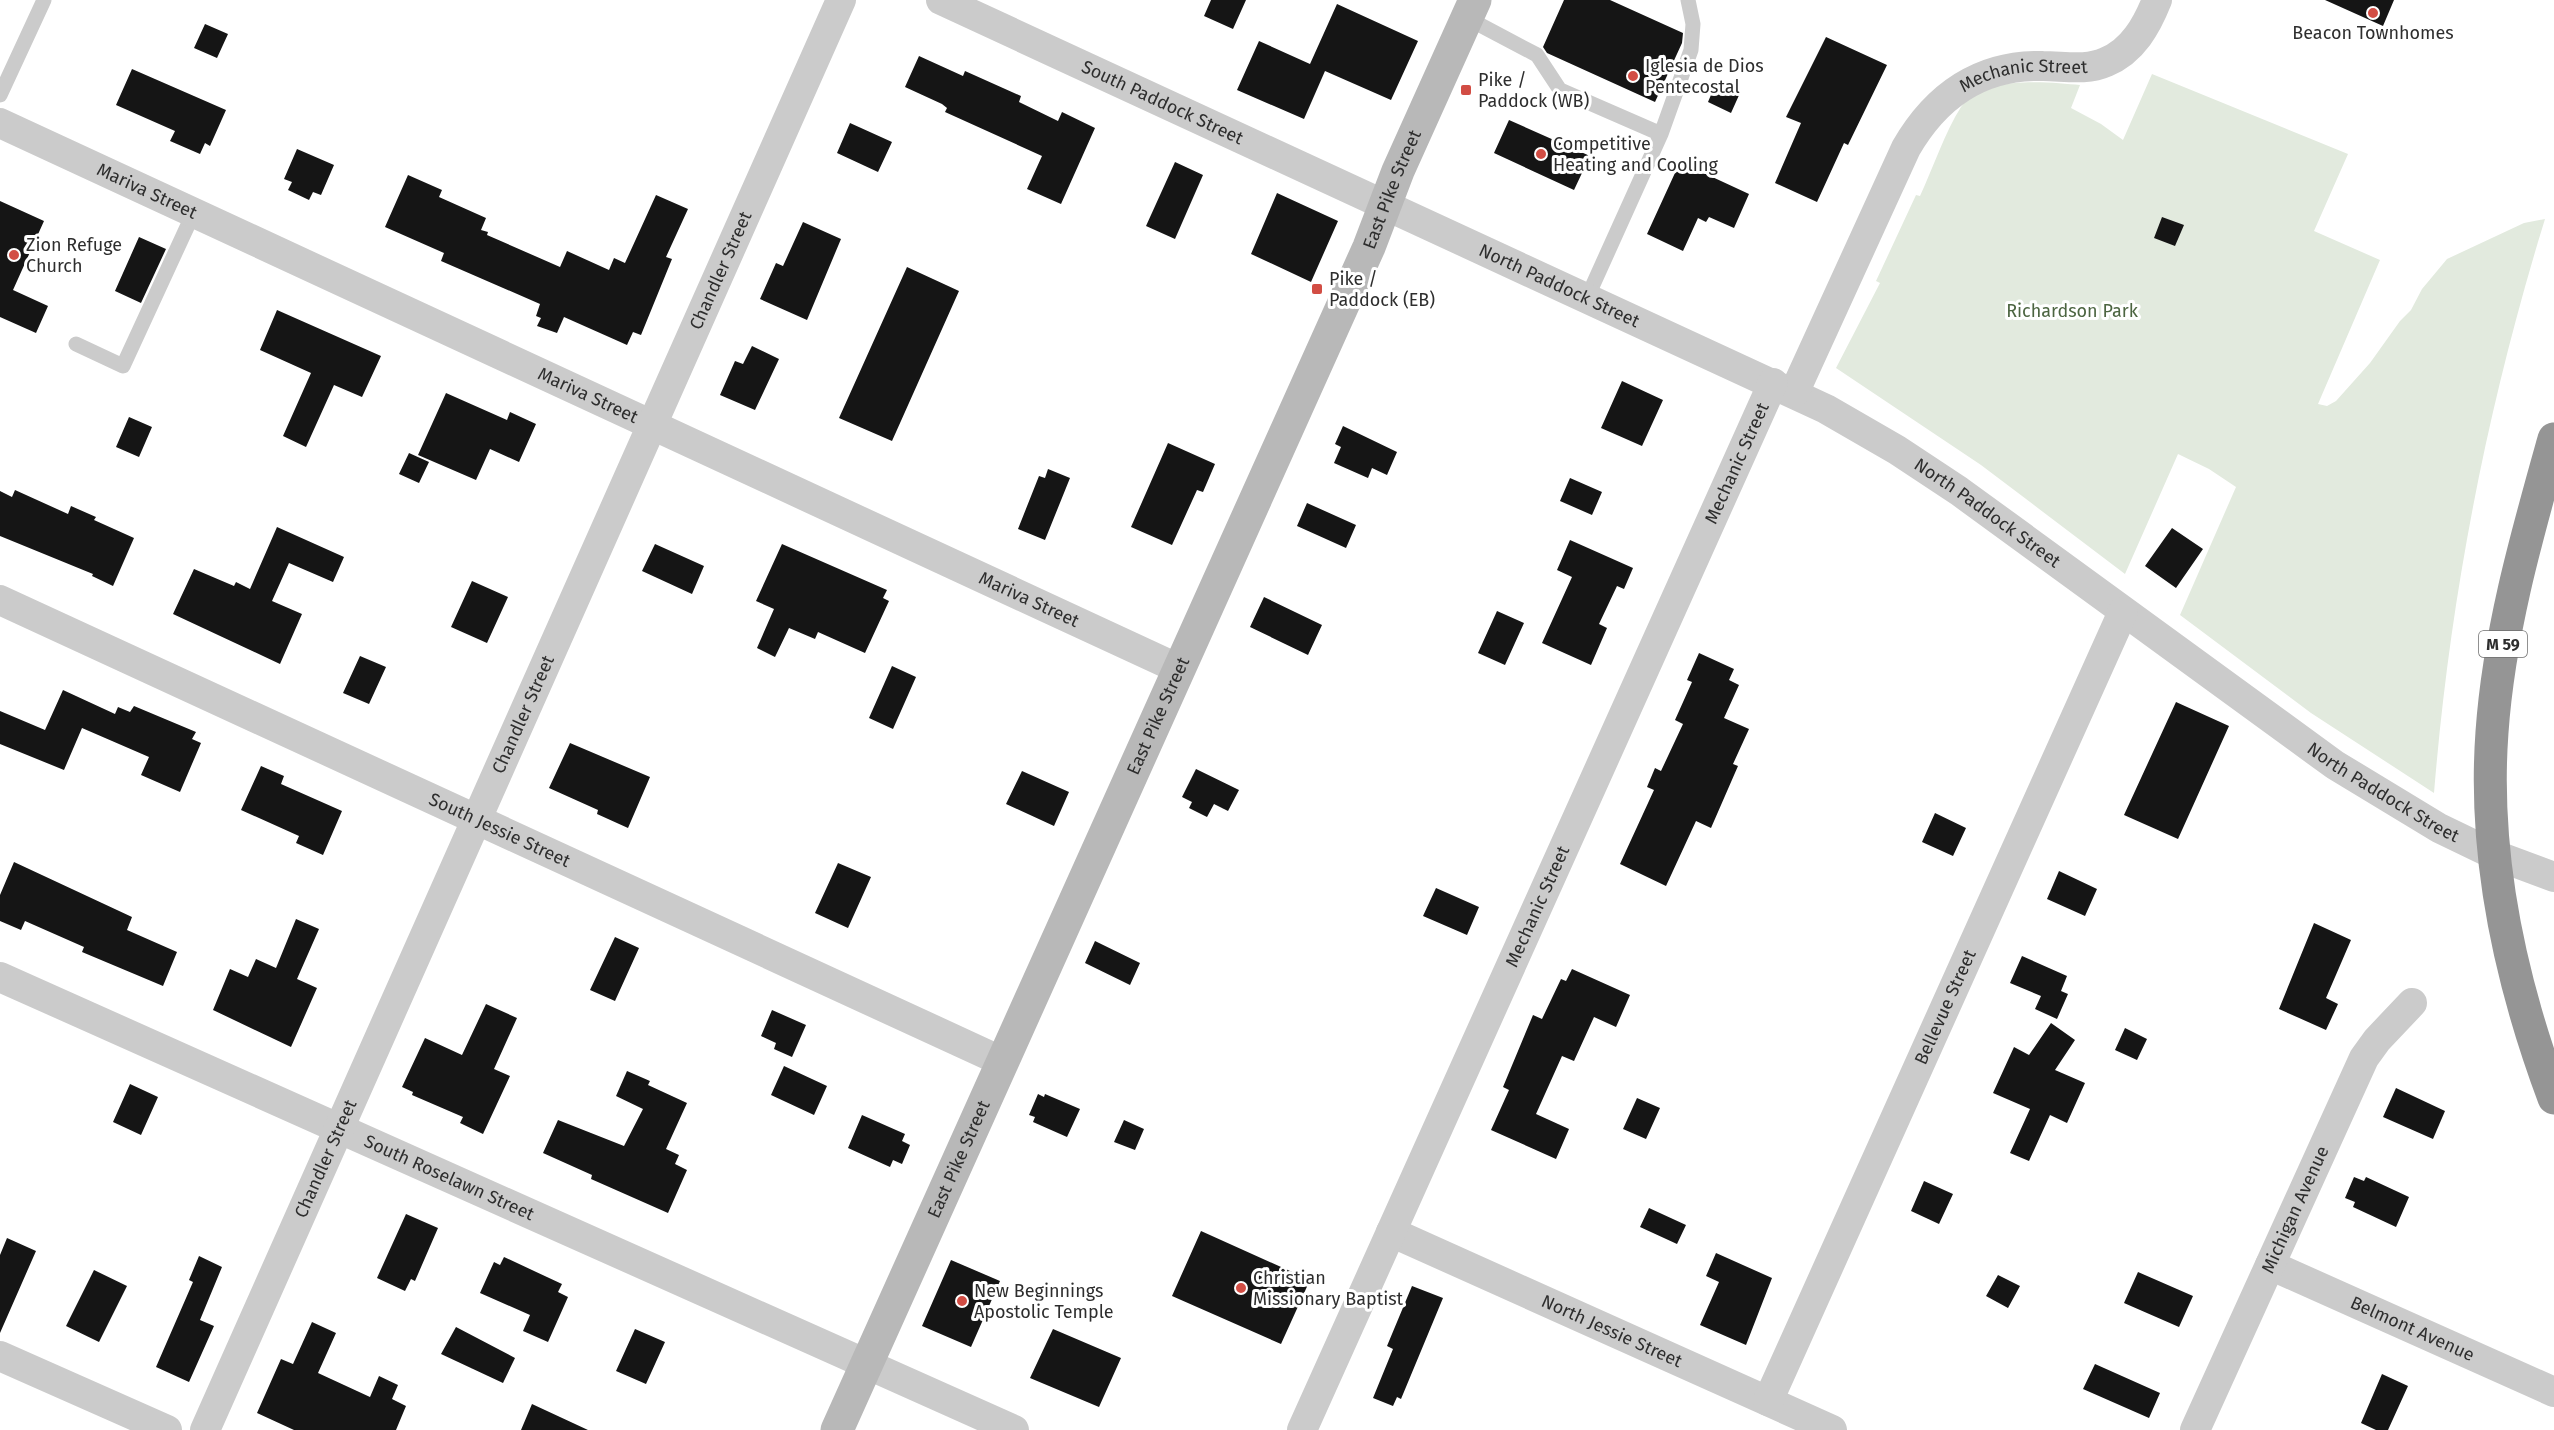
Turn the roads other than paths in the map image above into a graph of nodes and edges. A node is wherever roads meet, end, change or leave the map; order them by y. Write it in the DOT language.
graph roads {
  1 [pos="44,0"];
  2 [pos="841,0"];
  3 [pos="941,0"];
  4 [pos="1688,0"];
  5 [pos="2157,0"];
  6 [pos="1471,9"];
  7 [pos="0,95"];
  8 [pos="0,123"];
  9 [pos="1661,134"];
  10 [pos="1385,205"];
  11 [pos="194,212"];
  12 [pos="1587,298"];
  13 [pos="76,344"];
  14 [pos="1783,388"];
  15 [pos="652,424"];
  16 [pos="2554,439"];
  17 [pos="0,600"];
  18 [pos="2123,612"];
  19 [pos="1177,668"];
  20 [pos="477,820"];
  21 [pos="2495,855"];
  22 [pos="2554,877"];
  23 [pos="0,977"];
  24 [pos="2412,1004"];
  25 [pos="1001,1061"];
  26 [pos="2554,1098"];
  27 [pos="339,1129"];
  28 [pos="1391,1232"];
  29 [pos="2270,1264"];
  30 [pos="0,1356"];
  31 [pos="867,1364"];
  32 [pos="2554,1392"];
  33 [pos="1768,1401"];
  34 [pos="167,1430"];
  35 [pos="205,1430"];
  36 [pos="837,1430"];
  37 [pos="1014,1430"];
  38 [pos="1302,1430"];
  39 [pos="1832,1430"];
  40 [pos="2195,1430"];
  1 -- 7 [label="lane"];
  2 -- 15 [label="street, Chandler Street"];
  3 -- 10 [label="street, South Paddock Street"];
  4 -- 9 [label="lane"];
  5 -- 14 [label="street, Mechanic Street"];
  6 -- 9 [label="lane"];
  6 -- 10 [label="street, East Pike Street"];
  8 -- 11 [label="street, Mariva Street"];
  9 -- 12 [label="lane"];
  10 -- 12 [label="street, North Paddock Street"];
  10 -- 19 [label="street, East Pike Street"];
  11 -- 13 [label="lane"];
  11 -- 15 [label="street, Mariva Street"];
  12 -- 14 [label="street, North Paddock Street"];
  14 -- 18 [label="street, North Paddock Street"];
  14 -- 28 [label="street, Mechanic Street"];
  15 -- 19 [label="street, Mariva Street"];
  15 -- 20 [label="street, Chandler Street"];
  16 -- 21 [label="highway, M 59"];
  17 -- 20 [label="street, South Jessie Street"];
  18 -- 21 [label="street, North Paddock Street"];
  18 -- 33 [label="street, Bellevue Street"];
  19 -- 25 [label="street, East Pike Street"];
  20 -- 25 [label="street, South Jessie Street"];
  20 -- 27 [label="street, Chandler Street"];
  21 -- 22 [label="street, North Paddock Street"];
  21 -- 26 [label="highway, M 59"];
  23 -- 27 [label="street, South Roselawn Street"];
  24 -- 29 [label="street, Michigan Avenue"];
  25 -- 31 [label="street, East Pike Street"];
  27 -- 31 [label="street, South Roselawn Street"];
  27 -- 35 [label="street, Chandler Street"];
  28 -- 33 [label="street, North Jessie Street"];
  28 -- 38 [label="street, Mechanic Street"];
  29 -- 32 [label="street, Belmont Avenue"];
  29 -- 40 [label="street, Michigan Avenue"];
  30 -- 34 [label="street"];
  31 -- 36 [label="street, East Pike Street"];
  31 -- 37 [label="street, South Roselawn Street"];
  33 -- 39 [label="street, North Jessie Street"];
}
